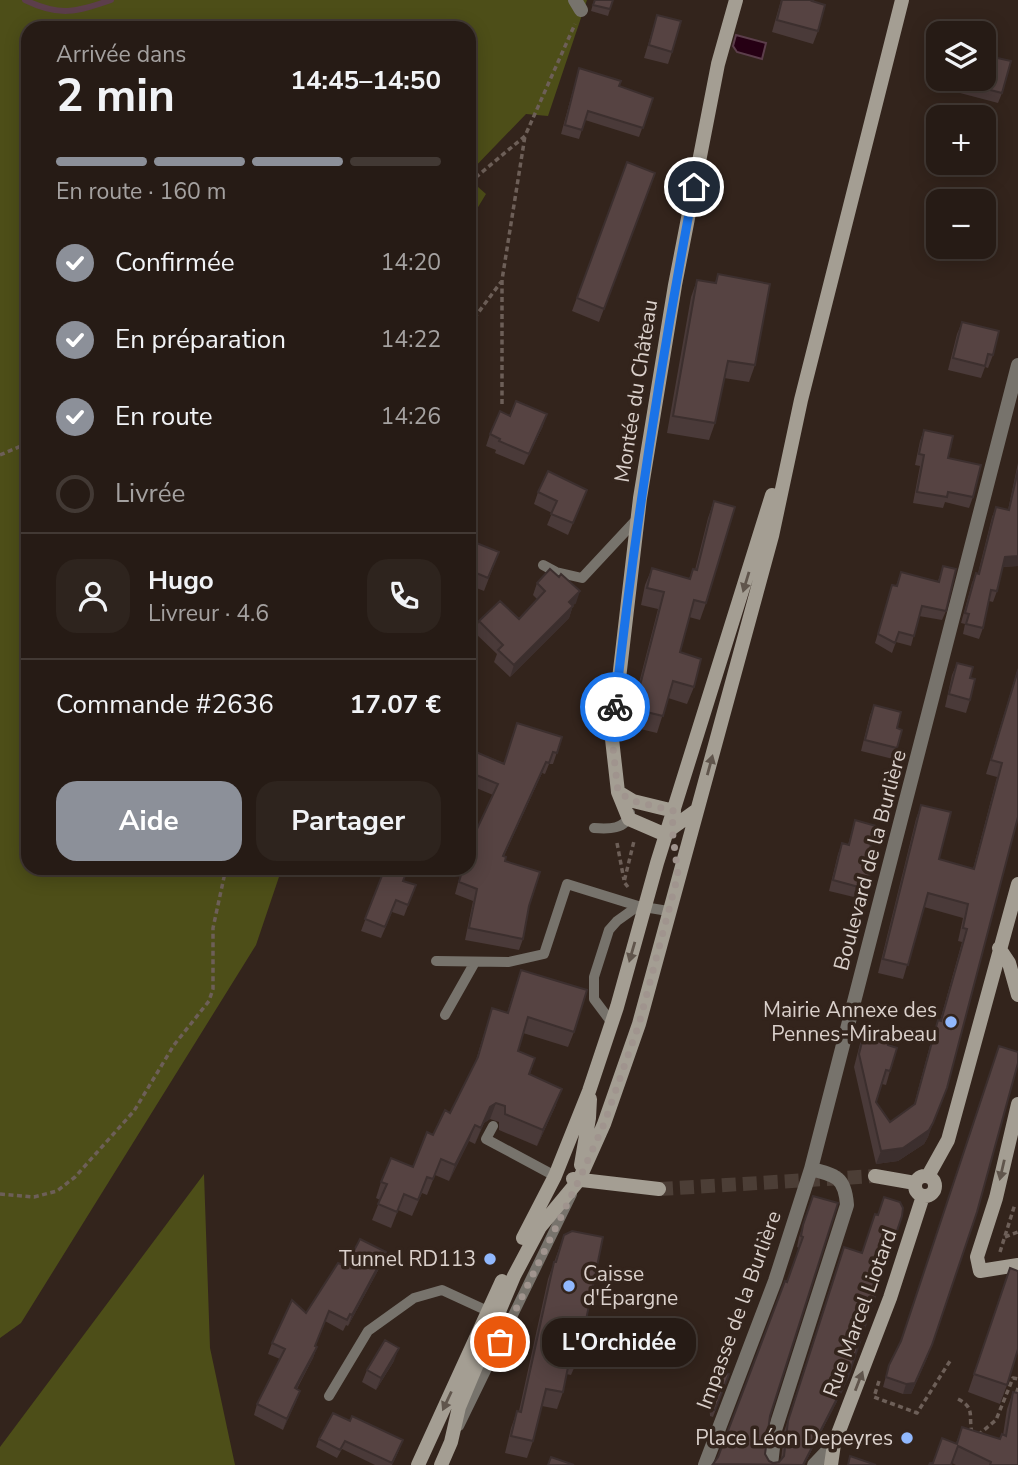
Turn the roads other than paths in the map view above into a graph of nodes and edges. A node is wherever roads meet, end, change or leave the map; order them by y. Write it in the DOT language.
graph roads {
  1 [pos="736,0"];
  2 [pos="902,0"];
  3 [pos="1018,365"];
  4 [pos="801,400"];
  5 [pos="638,519"];
  6 [pos="544,565"];
  7 [pos="618,792"];
  8 [pos="633,801"];
  9 [pos="697,810"];
  10 [pos="674,811"];
  11 [pos="629,819"];
  12 [pos="594,828"];
  13 [pos="669,832"];
  14 [pos="678,875"];
  15 [pos="1018,884"];
  16 [pos="641,906"];
  17 [pos="668,911"];
  18 [pos="999,948"];
  19 [pos="436,961"];
  20 [pos="475,961"];
  21 [pos="1018,995"];
  22 [pos="445,1015"];
  23 [pos="612,1023"];
  24 [pos="589,1091"];
  25 [pos="1018,1104"];
  26 [pos="493,1126"];
  27 [pos="811,1169"];
  28 [pos="555,1176"];
  29 [pos="875,1176"];
  30 [pos="579,1180"];
  31 [pos="922,1180"];
  32 [pos="659,1189"];
  33 [pos="1018,1265"];
  34 [pos="493,1313"];
  35 [pos="329,1396"];
  36 [pos="451,1442"];
  37 [pos="834,1444"];
  38 [pos="418,1465"];
  39 [pos="441,1465"];
  40 [pos="705,1465"];
  41 [pos="771,1465"];
  42 [pos="814,1465"];
  43 [pos="824,1465"];
  44 [pos="831,1465"];
  1 -- 5 [label="main road, Montée du Château"];
  2 -- 4 [label="main road"];
  3 -- 27 [label="street, Boulevard de la Burlière"];
  9 -- 4 [label="main road, one-way"];
  4 -- 10 [label="main road, one-way"];
  5 -- 6 [label="lane"];
  5 -- 7 [label="main road, Montée du Château"];
  7 -- 8 [label="main road"];
  7 -- 11 [label="main road, Montée du Château"];
  8 -- 10 [label="main road"];
  8 -- 11 [label="lane"];
  9 -- 13 [label="main road"];
  9 -- 14 [label="main road"];
  10 -- 13 [label="main road"];
  11 -- 12 [label="lane"];
  11 -- 13 [label="main road"];
  13 -- 14 [label="main road"];
  13 -- 16 [label="main road"];
  14 -- 17 [label="main road"];
  15 -- 18 [label="main road"];
  16 -- 17 [label="lane"];
  16 -- 20 [label="lane"];
  16 -- 23 [label="main road, one-way"];
  16 -- 23 [label="lane"];
  17 -- 30 [label="main road"];
  18 -- 21 [label="main road"];
  18 -- 31 [label="main road"];
  19 -- 20 [label="lane"];
  20 -- 22 [label="lane"];
  23 -- 24 [label="main road"];
  24 -- 28 [label="main road"];
  24 -- 30 [label="main road"];
  25 -- 33 [label="main road, one-way"];
  26 -- 28 [label="lane"];
  27 -- 40 [label="street, Impasse de la Burlière"];
  27 -- 41 [label="street"];
  28 -- 30 [label="main road"];
  28 -- 34 [label="main road"];
  29 -- 31 [label="main road"];
  30 -- 32 [label="main road"];
  30 -- 34 [label="main road"];
  30 -- 36 [label="lane"];
  37 -- 31 [label="main road, Rue Marcel Liotard, one-way"];
  34 -- 35 [label="lane"];
  34 -- 36 [label="main road"];
  34 -- 38 [label="main road, one-way"];
  36 -- 39 [label="main road"];
  37 -- 42 [label="street"];
  37 -- 43 [label="street"];
  37 -- 44 [label="main road, Rue Marcel Liotard"];
}
